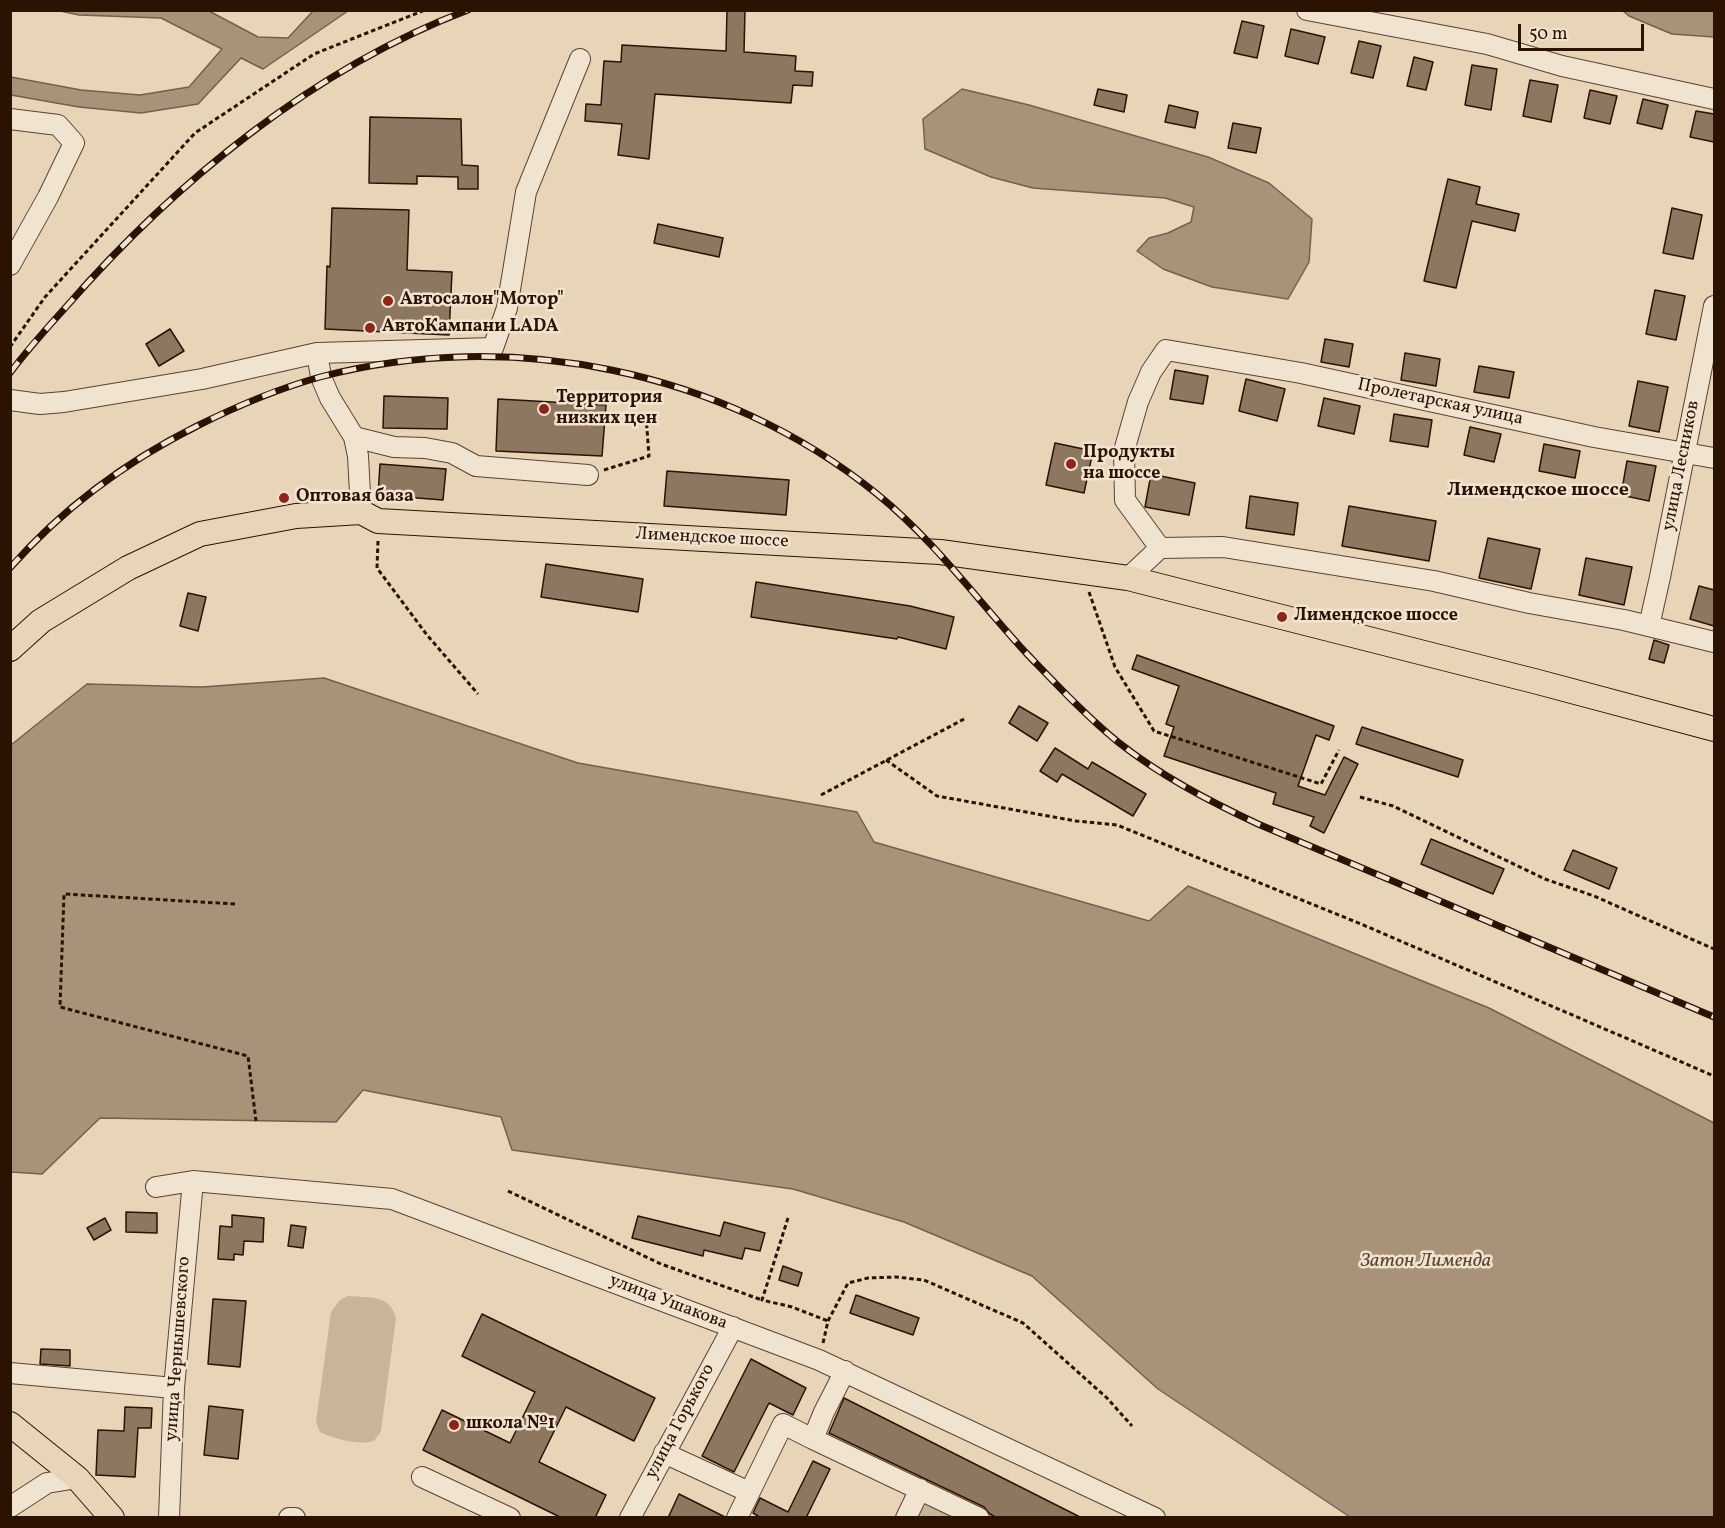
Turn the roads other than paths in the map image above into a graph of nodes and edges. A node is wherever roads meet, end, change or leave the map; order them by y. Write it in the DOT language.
graph roads {
  1 [pos="1307,10"];
  2 [pos="580,59"];
  3 [pos="1714,99"];
  4 [pos="10,119"];
  5 [pos="10,265"];
  6 [pos="1714,306"];
  7 [pos="317,352"];
  8 [pos="10,400"];
  9 [pos="354,437"];
  10 [pos="1685,454"];
  11 [pos="1714,458"];
  12 [pos="588,475"];
  13 [pos="369,516"];
  14 [pos="1160,548"];
  15 [pos="1128,578"];
  16 [pos="1648,626"];
  17 [pos="1714,642"];
  18 [pos="10,649"];
  19 [pos="1714,729"];
  20 [pos="193,1181"];
  21 [pos="156,1187"];
  22 [pos="733,1327"];
  23 [pos="845,1371"];
  24 [pos="10,1373"];
  25 [pos="174,1389"];
  26 [pos="10,1424"];
  27 [pos="813,1439"];
  28 [pos="664,1453"];
  29 [pos="76,1478"];
  30 [pos="422,1478"];
  31 [pos="920,1489"];
  32 [pos="749,1492"];
  33 [pos="10,1507"];
  34 [pos="112,1518"];
  35 [pos="169,1518"];
  36 [pos="289,1518"];
  37 [pos="295,1518"];
  38 [pos="510,1518"];
  39 [pos="630,1518"];
  40 [pos="737,1518"];
  41 [pos="906,1518"];
  42 [pos="979,1518"];
  43 [pos="1155,1518"];
  1 -- 3 [label="street"];
  2 -- 7 [label="street"];
  4 -- 5 [label="street"];
  6 -- 10 [label="street, улица Лесников"];
  7 -- 8 [label="street"];
  7 -- 9 [label="street"];
  9 -- 12 [label="street"];
  9 -- 13 [label="street"];
  10 -- 11 [label="street, Пролетарская улица"];
  10 -- 14 [label="street, Пролетарская улица"];
  10 -- 16 [label="street, улица Лесников"];
  13 -- 15 [label="main road, Лимендское шоссе"];
  13 -- 18 [label="main road, Лимендское шоссе"];
  14 -- 15 [label="street"];
  14 -- 16 [label="street"];
  15 -- 19 [label="main road, Лимендское шоссе"];
  16 -- 17 [label="street"];
  20 -- 21 [label="street, улица Ушакова"];
  20 -- 22 [label="street, улица Ушакова"];
  20 -- 25 [label="street, улица Чернышевского"];
  22 -- 23 [label="street, улица Ушакова"];
  22 -- 28 [label="street, улица Горького"];
  23 -- 27 [label="street"];
  23 -- 43 [label="street, улица Ушакова"];
  24 -- 25 [label="street"];
  25 -- 35 [label="street, улица Чернышевского"];
  26 -- 29 [label="main road"];
  27 -- 31 [label="street"];
  27 -- 32 [label="street"];
  28 -- 32 [label="street"];
  28 -- 39 [label="street, улица Горького"];
  29 -- 33 [label="street"];
  29 -- 34 [label="main road"];
  30 -- 38 [label="street"];
  31 -- 41 [label="street"];
  31 -- 42 [label="street"];
  32 -- 40 [label="street"];
  36 -- 37 [label="street"];
}
